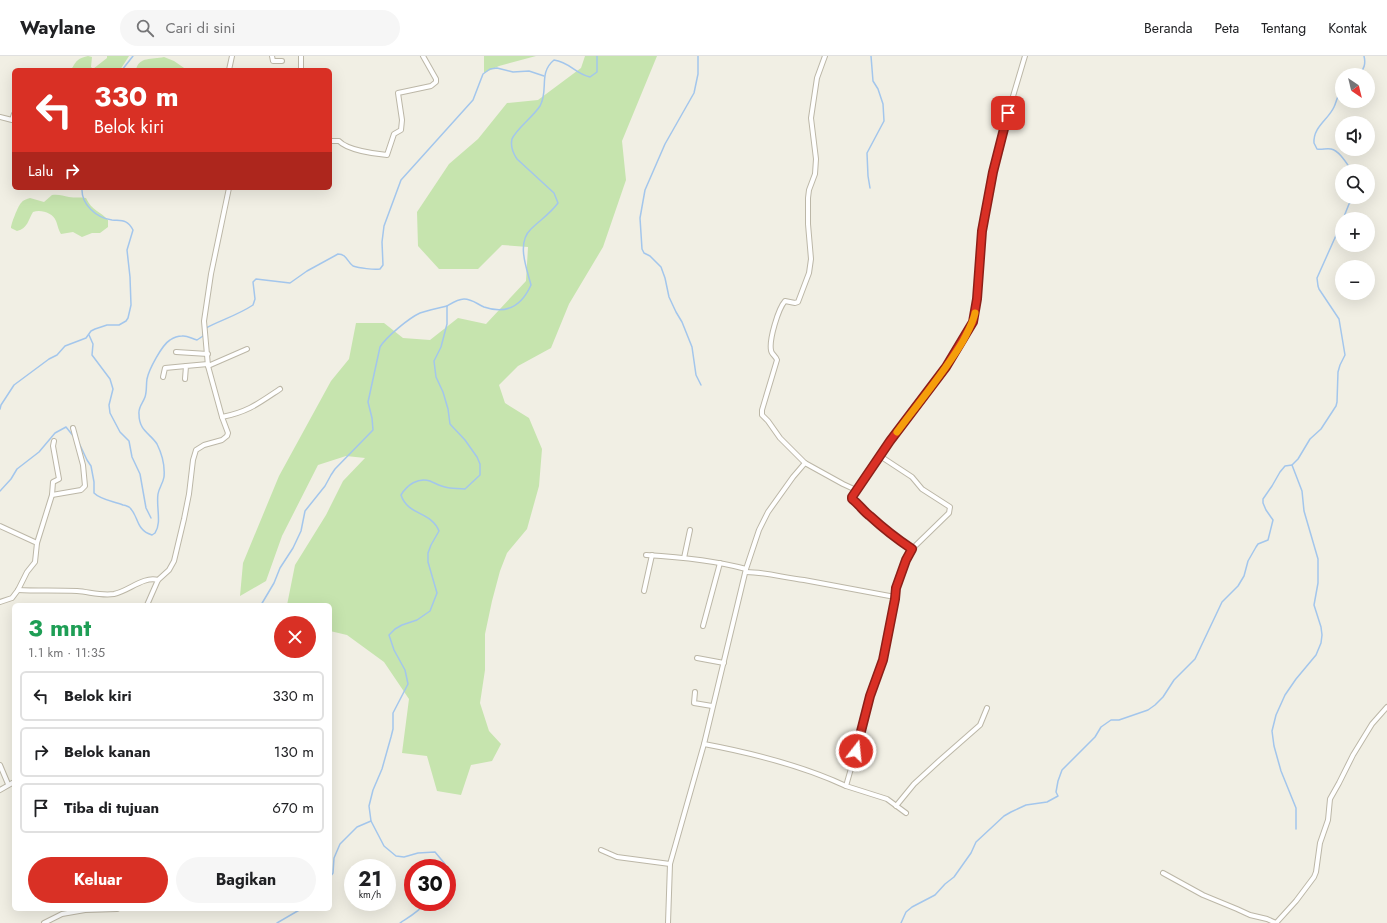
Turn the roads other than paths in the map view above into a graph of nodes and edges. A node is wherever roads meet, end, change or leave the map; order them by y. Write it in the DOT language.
graph roads {
  1 [pos="232,56"];
  2 [pos="272,56"];
  3 [pos="301,56"];
  4 [pos="423,56"];
  5 [pos="825,56"];
  6 [pos="1025,56"];
  7 [pos="282,61"];
  8 [pos="229,68"];
  9 [pos="301,68"];
  10 [pos="0,117"];
  11 [pos="12,120"];
  12 [pos="332,141"];
  13 [pos="229,190"];
  14 [pos="247,349"];
  15 [pos="176,352"];
  16 [pos="208,354"];
  17 [pos="208,365"];
  18 [pos="186,366"];
  19 [pos="163,377"];
  20 [pos="185,379"];
  21 [pos="280,388"];
  22 [pos="222,417"];
  23 [pos="73,428"];
  24 [pos="54,441"];
  25 [pos="880,456"];
  26 [pos="805,463"];
  27 [pos="856,490"];
  28 [pos="52,495"];
  29 [pos="0,526"];
  30 [pos="690,530"];
  31 [pos="37,543"];
  32 [pos="912,549"];
  33 [pos="646,555"];
  34 [pos="652,556"];
  35 [pos="684,558"];
  36 [pos="720,563"];
  37 [pos="746,570"];
  38 [pos="158,580"];
  39 [pos="18,590"];
  40 [pos="644,591"];
  41 [pos="895,597"];
  42 [pos="0,602"];
  43 [pos="148,603"];
  44 [pos="703,626"];
  45 [pos="697,658"];
  46 [pos="724,663"];
  47 [pos="695,692"];
  48 [pos="712,706"];
  49 [pos="1387,706"];
  50 [pos="986,708"];
  51 [pos="704,744"];
  52 [pos="0,765"];
  53 [pos="12,783"];
  54 [pos="8,784"];
  55 [pos="846,786"];
  56 [pos="0,790"];
  57 [pos="896,806"];
  58 [pos="906,813"];
  59 [pos="602,850"];
  60 [pos="670,864"];
  61 [pos="1163,873"];
  62 [pos="58,911"];
  63 [pos="80,911"];
  64 [pos="59,915"];
  65 [pos="44,923"];
  66 [pos="668,923"];
  67 [pos="1276,923"];
  1 -- 8 [label="street"];
  2 -- 7 [label="street"];
  3 -- 9 [label="street"];
  4 -- 12 [label="street"];
  5 -- 26 [label="street"];
  6 -- 25 [label="street"];
  10 -- 11 [label="street"];
  13 -- 16 [label="street"];
  14 -- 17 [label="street"];
  15 -- 16 [label="street"];
  16 -- 17 [label="street"];
  17 -- 18 [label="street"];
  17 -- 22 [label="street"];
  18 -- 19 [label="street"];
  18 -- 20 [label="street"];
  21 -- 22 [label="street"];
  22 -- 38 [label="street"];
  23 -- 28 [label="street"];
  24 -- 28 [label="street"];
  25 -- 27 [label="street"];
  25 -- 32 [label="street"];
  26 -- 27 [label="street"];
  26 -- 37 [label="street"];
  27 -- 32 [label="street"];
  28 -- 31 [label="street"];
  29 -- 31 [label="street"];
  30 -- 35 [label="street"];
  31 -- 39 [label="street"];
  32 -- 41 [label="street"];
  33 -- 34 [label="street"];
  34 -- 35 [label="street"];
  34 -- 40 [label="street"];
  35 -- 36 [label="street"];
  36 -- 37 [label="street"];
  36 -- 44 [label="street"];
  37 -- 41 [label="street"];
  37 -- 46 [label="street"];
  38 -- 39 [label="street"];
  38 -- 43 [label="street"];
  39 -- 42 [label="street"];
  41 -- 55 [label="street"];
  45 -- 46 [label="street"];
  46 -- 48 [label="street"];
  47 -- 48 [label="street"];
  48 -- 51 [label="street"];
  49 -- 67 [label="street"];
  50 -- 57 [label="street"];
  51 -- 55 [label="street"];
  51 -- 60 [label="street"];
  52 -- 54 [label="street"];
  53 -- 54 [label="street"];
  54 -- 56 [label="street"];
  55 -- 57 [label="street"];
  57 -- 58 [label="street"];
  59 -- 60 [label="street"];
  60 -- 66 [label="street"];
  61 -- 67 [label="street"];
  62 -- 64 [label="street"];
  63 -- 64 [label="street"];
  64 -- 65 [label="street"];
}
